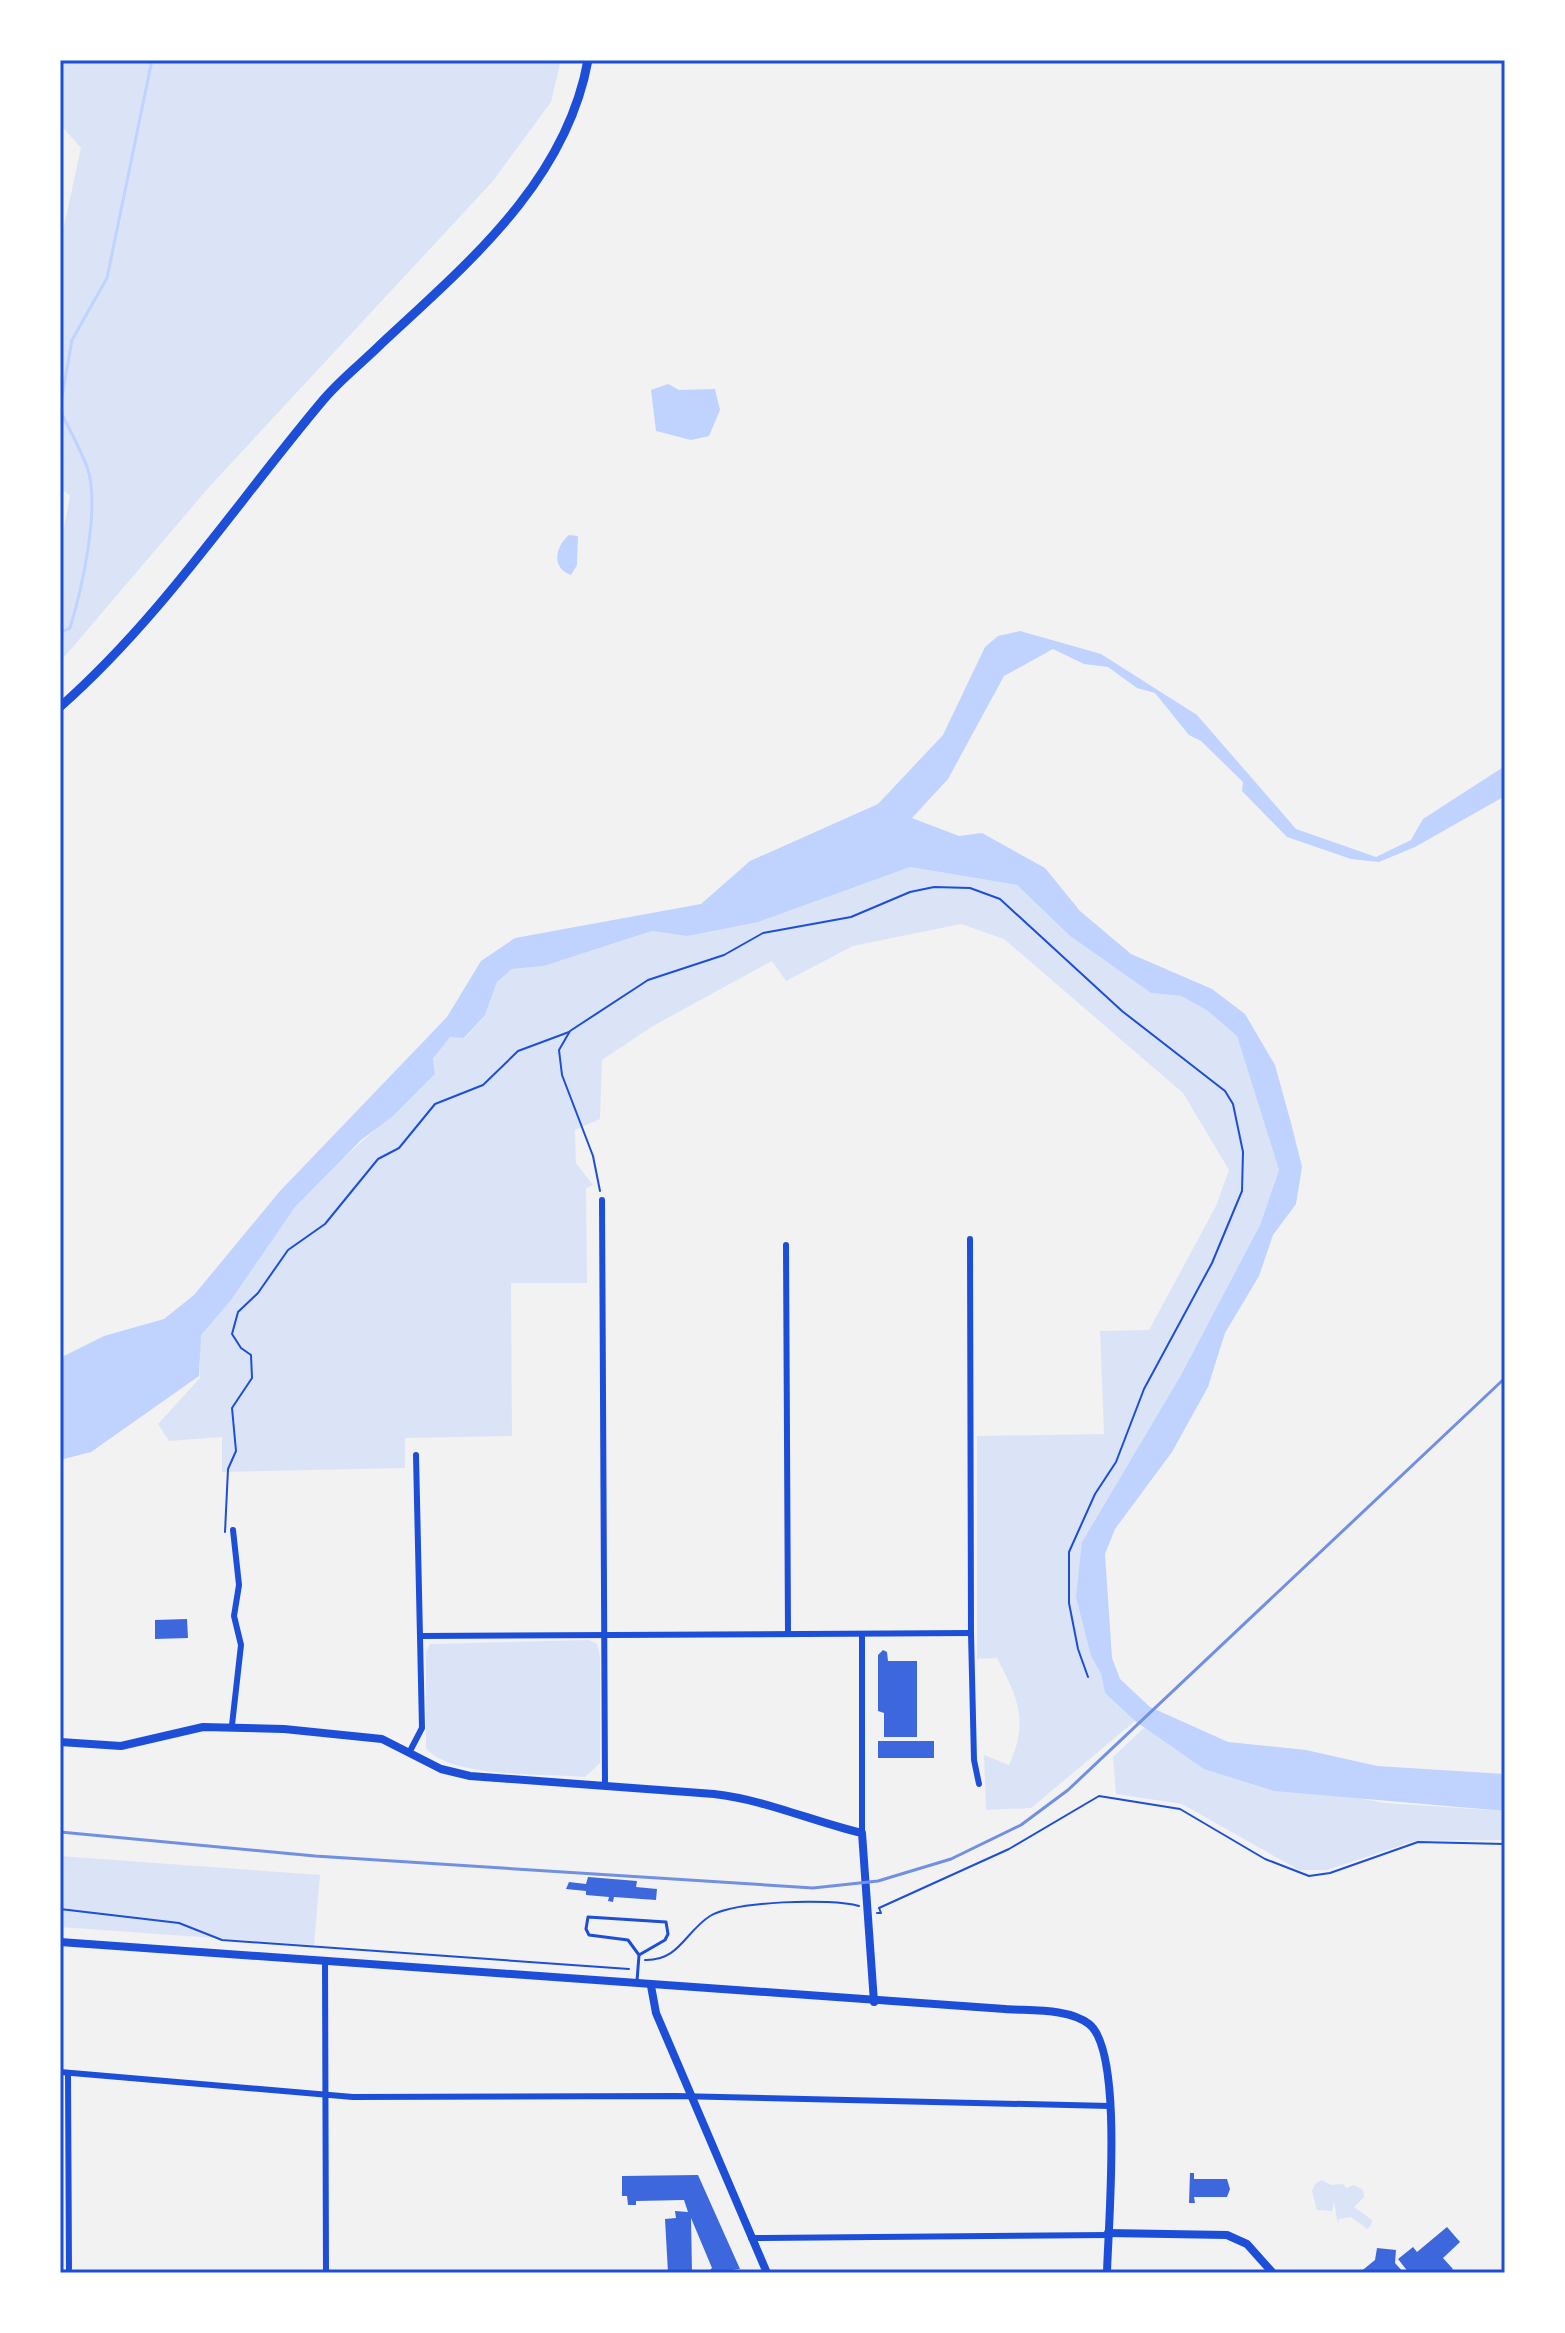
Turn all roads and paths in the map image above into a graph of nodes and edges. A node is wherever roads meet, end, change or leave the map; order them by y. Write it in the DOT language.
graph roads {
  1 [pos="588,60"];
  2 [pos="60,707"];
  3 [pos="570,1031"];
  4 [pos="602,1200"];
  5 [pos="970,1239"];
  6 [pos="786,1245"];
  7 [pos="416,1455"];
  8 [pos="233,1530"];
  9 [pos="234,1546"];
  10 [pos="971,1633"];
  11 [pos="788,1634"];
  12 [pos="862,1634"];
  13 [pos="606,1635"];
  14 [pos="420,1636"];
  15 [pos="1088,1677"];
  16 [pos="232,1725"];
  17 [pos="60,1742"];
  18 [pos="410,1751"];
  19 [pos="979,1784"];
  20 [pos="605,1786"];
  21 [pos="862,1833"];
  22 [pos="1505,1844"];
  23 [pos="60,1909"];
  24 [pos="869,1914"];
  25 [pos="60,1942"];
  26 [pos="639,1955"];
  27 [pos="325,1960"];
  28 [pos="639,1964"];
  29 [pos="637,1985"];
  30 [pos="651,1986"];
  31 [pos="874,2002"];
  32 [pos="60,2072"];
  33 [pos="68,2073"];
  34 [pos="325,2096"];
  35 [pos="691,2096"];
  36 [pos="1110,2106"];
  37 [pos="1108,2234"];
  38 [pos="751,2238"];
  39 [pos="69,2273"];
  40 [pos="326,2273"];
  41 [pos="767,2273"];
  42 [pos="1107,2273"];
  43 [pos="1273,2273"];
  1 -- 2 [label="main road"];
  3 -- 4 [label="path"];
  3 -- 9 [label="path"];
  3 -- 15 [label="path"];
  4 -- 13 [label="street"];
  5 -- 10 [label="street"];
  6 -- 11 [label="street"];
  7 -- 14 [label="street"];
  8 -- 9 [label="street"];
  9 -- 16 [label="street"];
  10 -- 12 [label="street"];
  10 -- 19 [label="street"];
  11 -- 12 [label="street"];
  11 -- 13 [label="street"];
  12 -- 21 [label="street"];
  13 -- 14 [label="street"];
  13 -- 20 [label="street"];
  14 -- 18 [label="street"];
  16 -- 17 [label="street"];
  16 -- 18 [label="street"];
  18 -- 20 [label="street"];
  20 -- 21 [label="street"];
  21 -- 24 [label="street"];
  22 -- 24 [label="path"];
  23 -- 28 [label="path"];
  24 -- 28 [label="path"];
  24 -- 31 [label="street"];
  25 -- 27 [label="street"];
  26 -- 26 [label="lane"];
  26 -- 28 [label="lane"];
  27 -- 29 [label="street"];
  27 -- 34 [label="street"];
  28 -- 29 [label="lane"];
  29 -- 30 [label="street"];
  30 -- 31 [label="street"];
  30 -- 35 [label="street"];
  31 -- 36 [label="street"];
  32 -- 33 [label="street"];
  33 -- 34 [label="street"];
  33 -- 39 [label="street"];
  34 -- 35 [label="street"];
  34 -- 40 [label="street"];
  35 -- 36 [label="street"];
  35 -- 38 [label="street"];
  36 -- 37 [label="street"];
  37 -- 38 [label="street"];
  37 -- 42 [label="street"];
  37 -- 43 [label="street"];
  38 -- 41 [label="street"];
}
